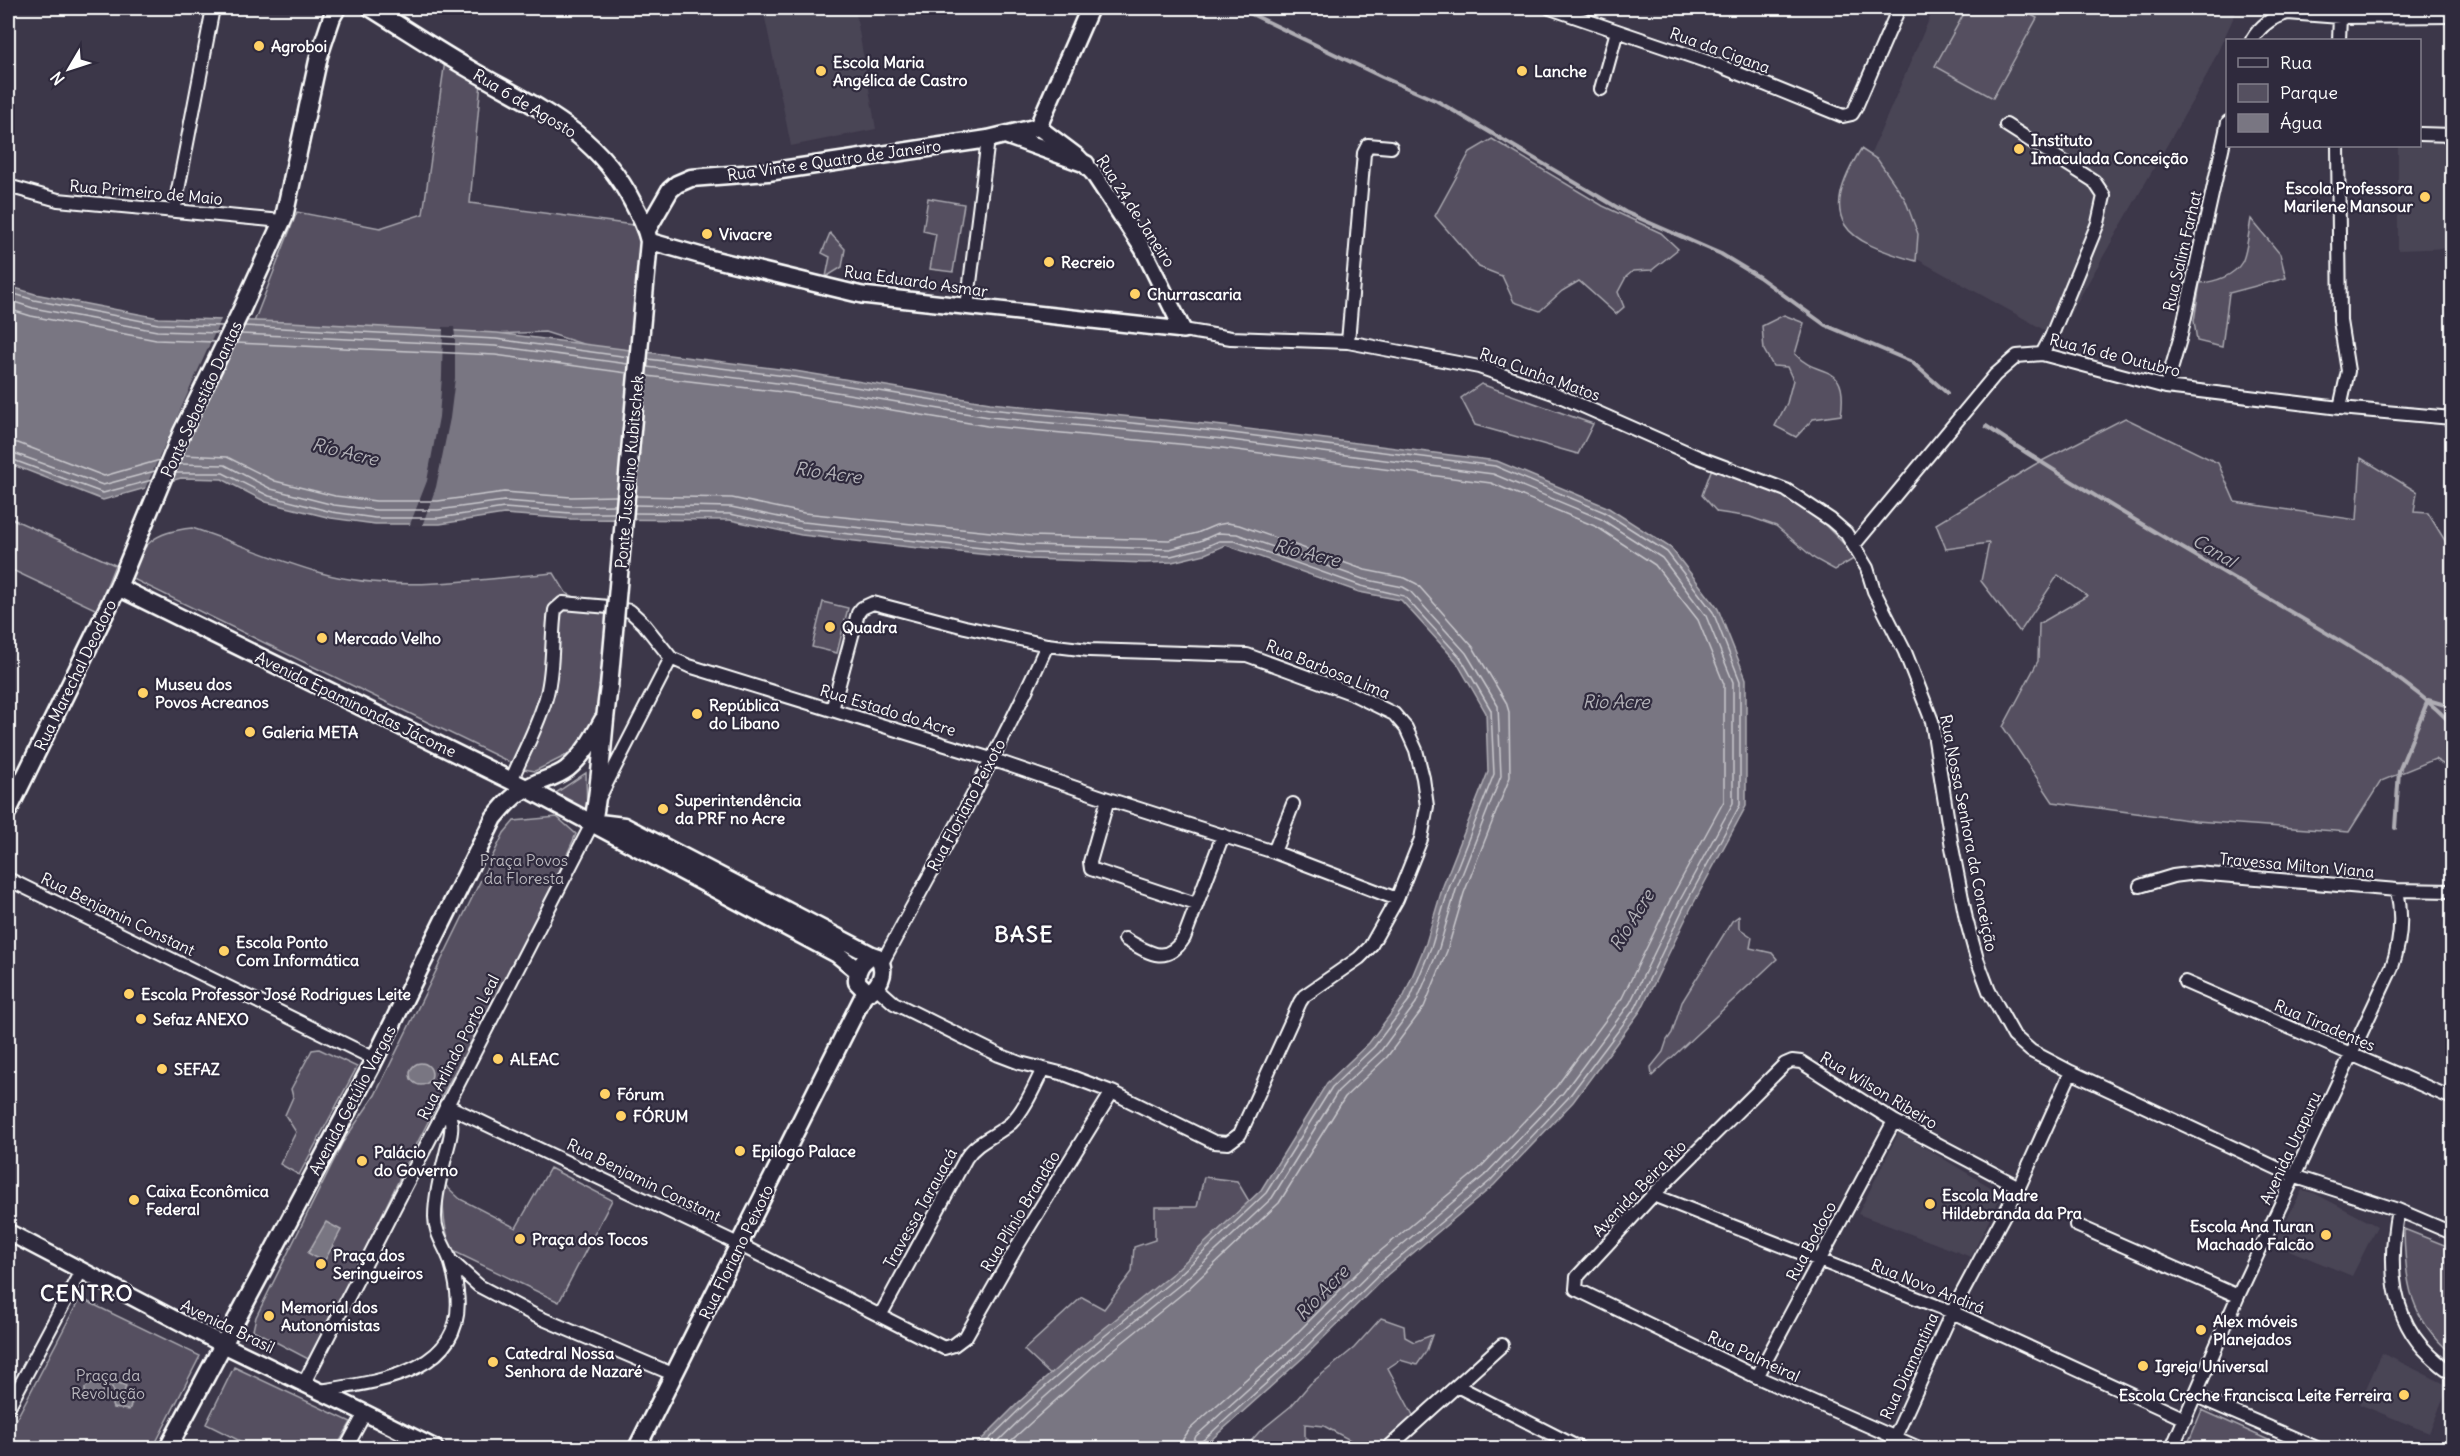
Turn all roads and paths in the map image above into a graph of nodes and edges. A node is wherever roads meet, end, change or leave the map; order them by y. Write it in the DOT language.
graph roads {
  1 [pos="213,8"];
  2 [pos="337,8"];
  3 [pos="371,8"];
  4 [pos="1090,8"];
  5 [pos="1550,8"];
  6 [pos="1899,8"];
  7 [pos="2288,10"];
  8 [pos="2452,16"];
  9 [pos="2340,17"];
  10 [pos="1617,30"];
  11 [pos="2253,39"];
  12 [pos="2339,39"];
  13 [pos="1601,89"];
  14 [pos="2006,125"];
  15 [pos="1038,127"];
  16 [pos="2226,131"];
  17 [pos="2421,134"];
  18 [pos="2452,135"];
  19 [pos="996,137"];
  20 [pos="1391,147"];
  21 [pos="2338,147"];
  22 [pos="1086,164"];
  23 [pos="8,186"];
  24 [pos="174,211"];
  25 [pos="281,224"];
  26 [pos="648,243"];
  27 [pos="967,307"];
  28 [pos="1183,330"];
  29 [pos="1348,342"];
  30 [pos="2042,354"];
  31 [pos="2166,387"];
  32 [pos="2340,408"];
  33 [pos="2452,418"];
  34 [pos="1854,545"];
  35 [pos="125,571"];
  36 [pos="118,587"];
  37 [pos="1047,645"];
  38 [pos="671,658"];
  39 [pos="609,687"];
  40 [pos="832,710"];
  41 [pos="603,720"];
  42 [pos="991,759"];
  43 [pos="519,784"];
  44 [pos="1108,799"];
  45 [pos="597,802"];
  46 [pos="1293,804"];
  47 [pos="8,811"];
  48 [pos="592,822"];
  49 [pos="1222,835"];
  50 [pos="1274,852"];
  51 [pos="8,879"];
  52 [pos="2140,886"];
  53 [pos="2397,890"];
  54 [pos="2452,891"];
  55 [pos="1397,899"];
  56 [pos="1196,904"];
  57 [pos="1125,939"];
  58 [pos="877,959"];
  59 [pos="858,970"];
  60 [pos="2185,982"];
  61 [pos="871,989"];
  62 [pos="2352,1055"];
  63 [pos="375,1059"];
  64 [pos="1043,1070"];
  65 [pos="2071,1072"];
  66 [pos="1112,1092"];
  67 [pos="2452,1098"];
  68 [pos="446,1105"];
  69 [pos="1735,1115"];
  70 [pos="1894,1121"];
  71 [pos="2296,1177"];
  72 [pos="2019,1186"];
  73 [pos="1653,1195"];
  74 [pos="2398,1210"];
  75 [pos="2076,1225"];
  76 [pos="8,1232"];
  77 [pos="2452,1233"];
  78 [pos="740,1245"];
  79 [pos="450,1260"];
  80 [pos="1819,1260"];
  81 [pos="81,1271"];
  82 [pos="1576,1289"];
  83 [pos="2238,1296"];
  84 [pos="1952,1312"];
  85 [pos="880,1316"];
  86 [pos="222,1344"];
  87 [pos="954,1345"];
  88 [pos="1502,1345"];
  89 [pos="2452,1372"];
  90 [pos="675,1375"];
  91 [pos="1757,1377"];
  92 [pos="304,1383"];
  93 [pos="1457,1386"];
  94 [pos="319,1391"];
  95 [pos="2196,1396"];
  96 [pos="8,1408"];
  97 [pos="365,1413"];
  98 [pos="2185,1419"];
  99 [pos="1892,1443"];
  100 [pos="168,1449"];
  101 [pos="346,1449"];
  102 [pos="435,1449"];
  103 [pos="637,1449"];
  104 [pos="1388,1449"];
  105 [pos="1579,1449"];
  106 [pos="1919,1449"];
  107 [pos="2172,1449"];
  108 [pos="2317,1449"];
  1 -- 24 [label="street"];
  2 -- 25 [label="main road, Ponte Sebastião Dantas"];
  3 -- 26 [label="main road, Rua 6 de Agosto"];
  4 -- 15 [label="main road"];
  5 -- 10 [label="street, Rua da Cigana"];
  6 -- 10 [label="street, Rua da Cigana"];
  7 -- 9 [label="street"];
  7 -- 11 [label="street"];
  8 -- 9 [label="street"];
  9 -- 12 [label="street"];
  10 -- 13 [label="street"];
  14 -- 30 [label="street"];
  15 -- 19 [label="main road, Rua Vinte e Quatro de Janeiro"];
  15 -- 22 [label="street, Rua 24 de Janeiro"];
  16 -- 31 [label="street, Rua Salim Farhat"];
  17 -- 18 [label="street"];
  19 -- 22 [label="main road"];
  19 -- 26 [label="main road, Rua Vinte e Quatro de Janeiro"];
  19 -- 27 [label="street"];
  20 -- 29 [label="street"];
  21 -- 32 [label="street"];
  22 -- 28 [label="street, Rua 24 de Janeiro"];
  23 -- 24 [label="street, Rua Primeiro de Maio"];
  24 -- 25 [label="street, Rua Primeiro de Maio"];
  25 -- 35 [label="main road, Ponte Sebastião Dantas"];
  26 -- 27 [label="street, Rua Eduardo Asmar"];
  26 -- 39 [label="main road, Ponte Juscelino Kubitschek, bridge"];
  27 -- 28 [label="street, Rua Eduardo Asmar"];
  28 -- 29 [label="street, Rua Cunha Matos"];
  29 -- 34 [label="street, Rua Cunha Matos"];
  30 -- 31 [label="street, Rua 16 de Outubro"];
  30 -- 34 [label="street, Rua 16 de Outubro"];
  31 -- 32 [label="street, Rua 16 de Outubro"];
  32 -- 33 [label="street, Rua 16 de Outubro"];
  34 -- 65 [label="street, Rua Nossa Senhora da Conceição"];
  35 -- 36 [label="main road, Rua Marechal Deodoro"];
  36 -- 43 [label="main road, Avenida Epaminondas Jácome"];
  36 -- 47 [label="main road, Rua Marechal Deodoro"];
  37 -- 40 [label="street, Rua Barbosa Lima"];
  37 -- 42 [label="street, Rua Floriano Peixoto"];
  37 -- 55 [label="street, Rua Barbosa Lima"];
  38 -- 40 [label="street, Rua Estado do Acre"];
  38 -- 43 [label="street, Rua Estado do Acre"];
  38 -- 45 [label="street"];
  39 -- 41 [label="main road, Avenida Getúlio Vargas"];
  40 -- 42 [label="street, Rua Estado do Acre"];
  41 -- 43 [label="main road, Avenida Getúlio Vargas"];
  41 -- 45 [label="main road, Avenida Getúlio Vargas"];
  42 -- 44 [label="street, Rua Estado do Acre"];
  42 -- 58 [label="street, Rua Floriano Peixoto"];
  43 -- 48 [label="main road, Avenida Epaminondas Jácome"];
  43 -- 63 [label="main road, Avenida Getúlio Vargas"];
  44 -- 49 [label="street, Rua Estado do Acre"];
  44 -- 56 [label="street"];
  45 -- 48 [label="main road, Avenida Getúlio Vargas"];
  46 -- 50 [label="street"];
  48 -- 58 [label="main road, Avenida Epaminondas Jácome"];
  48 -- 59 [label="main road, Avenida Epaminondas Jácome"];
  48 -- 68 [label="street, Rua Arlindo Porto Leal"];
  49 -- 50 [label="street, Rua Estado do Acre"];
  49 -- 56 [label="street"];
  50 -- 55 [label="street, Rua Estado do Acre"];
  51 -- 63 [label="street, Rua Benjamin Constant"];
  52 -- 53 [label="street, Travessa Milton Viana"];
  53 -- 54 [label="street, Travessa Milton Viana"];
  53 -- 62 [label="street, Avenida Urapuru"];
  55 -- 66 [label="street, Rua Barbosa Lima"];
  56 -- 57 [label="street"];
  58 -- 59 [label="main road, Rua Floriano Peixoto"];
  58 -- 61 [label="main road, Rua Floriano Peixoto"];
  59 -- 61 [label="main road"];
  60 -- 62 [label="street, Rua Tiradentes"];
  61 -- 64 [label="street"];
  61 -- 78 [label="main road, Rua Floriano Peixoto"];
  62 -- 67 [label="street, Rua Tiradentes"];
  62 -- 71 [label="street, Avenida Urapuru"];
  63 -- 86 [label="main road, Avenida Getúlio Vargas"];
  64 -- 66 [label="street"];
  64 -- 85 [label="street, Travessa Tarauacá"];
  65 -- 71 [label="street, Rua Nossa Senhora da Conceição"];
  65 -- 72 [label="street, Rua Diamantina"];
  66 -- 87 [label="street, Rua Plínio Brandão"];
  68 -- 78 [label="street, Rua Benjamin Constant"];
  68 -- 79 [label="street"];
  68 -- 92 [label="street, Rua Arlindo Porto Leal"];
  69 -- 70 [label="street, Rua Wilson Ribeiro"];
  69 -- 73 [label="street, Avenida Beira Rio"];
  70 -- 72 [label="street, Rua Wilson Ribeiro"];
  70 -- 80 [label="street, Rua Bodoco"];
  71 -- 74 [label="street, Rua Nossa Senhora da Conceição"];
  71 -- 83 [label="street, Avenida Urapuru"];
  72 -- 84 [label="street, Rua Diamantina"];
  73 -- 80 [label="street, Rua Novo Andirá"];
  73 -- 82 [label="street, Avenida Beira Rio"];
  74 -- 77 [label="street, Rua Nossa Senhora da Conceição"];
  74 -- 89 [label="street"];
  75 -- 83 [label="street"];
  76 -- 81 [label="street, Avenida Brasil"];
  78 -- 85 [label="street, Rua Benjamin Constant"];
  78 -- 90 [label="main road, Rua Floriano Peixoto"];
  79 -- 90 [label="street"];
  79 -- 94 [label="street"];
  80 -- 84 [label="street, Rua Novo Andirá"];
  80 -- 91 [label="street, Rua Bodoco"];
  81 -- 86 [label="street, Avenida Brasil"];
  81 -- 96 [label="street"];
  82 -- 91 [label="street, Rua Palmeiral"];
  83 -- 95 [label="street, Avenida Urapuru"];
  84 -- 98 [label="street, Rua Novo Andirá"];
  84 -- 99 [label="street, Rua Diamantina"];
  85 -- 87 [label="street, Rua Benjamin Constant"];
  86 -- 92 [label="street, Avenida Brasil"];
  86 -- 100 [label="main road, Avenida Getúlio Vargas"];
  88 -- 93 [label="street"];
  90 -- 103 [label="main road, Rua Floriano Peixoto"];
  91 -- 99 [label="street, Rua Palmeiral"];
  92 -- 94 [label="street, Avenida Brasil"];
  93 -- 104 [label="street"];
  93 -- 105 [label="street"];
  94 -- 97 [label="street, Avenida Brasil"];
  95 -- 98 [label="street, Avenida Urapuru"];
  95 -- 108 [label="street"];
  97 -- 101 [label="street"];
  97 -- 102 [label="street, Avenida Brasil"];
  98 -- 107 [label="street, Avenida Urapuru"];
  99 -- 106 [label="street, Rua Palmeiral"];
}
